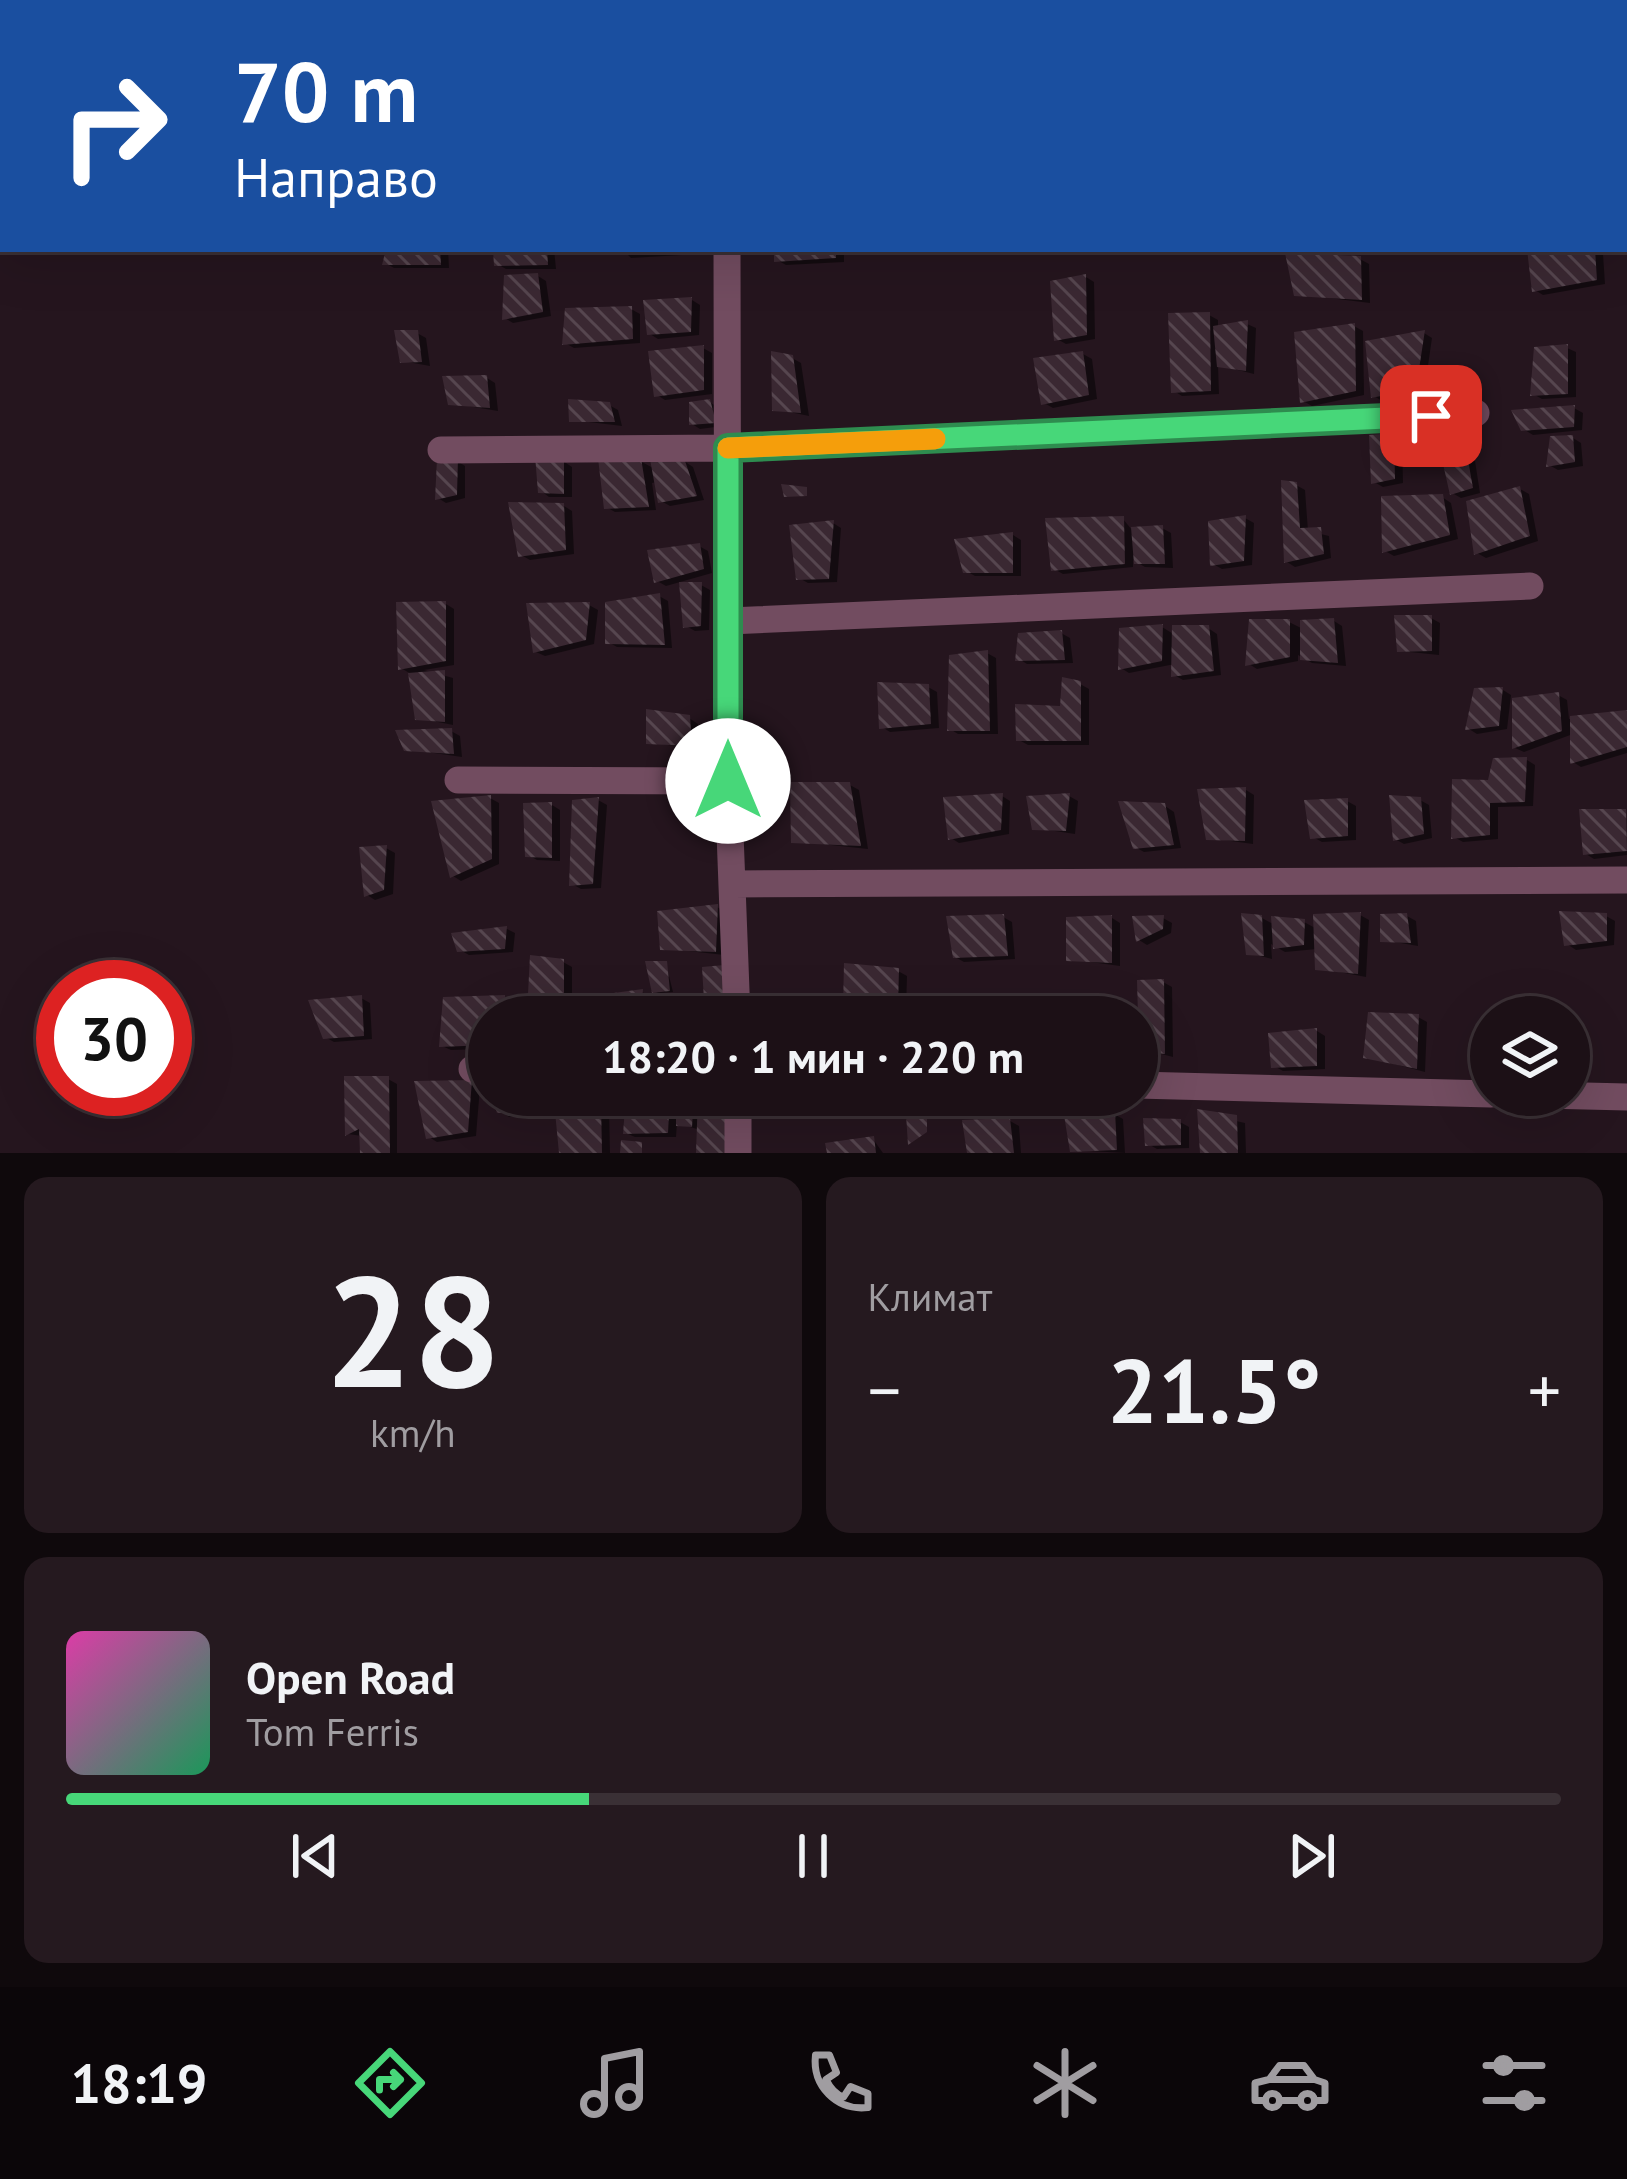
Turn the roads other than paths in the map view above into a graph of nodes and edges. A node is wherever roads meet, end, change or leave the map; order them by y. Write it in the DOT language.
graph roads {
  1 [pos="727,252"];
  2 [pos="1476,413"];
  3 [pos="728,448"];
  4 [pos="441,450"];
  5 [pos="1530,586"];
  6 [pos="729,621"];
  7 [pos="458,780"];
  8 [pos="728,781"];
  9 [pos="1627,880"];
  10 [pos="734,884"];
  11 [pos="737,996"];
  12 [pos="1158,1086"];
  13 [pos="1470,1093"];
  14 [pos="1590,1096"];
  15 [pos="1627,1097"];
  16 [pos="738,1116"];
  17 [pos="738,1153"];
  1 -- 3 [label="street"];
  2 -- 3 [label="street"];
  3 -- 4 [label="street"];
  3 -- 6 [label="street"];
  5 -- 6 [label="street"];
  6 -- 8 [label="street"];
  7 -- 8 [label="street"];
  8 -- 10 [label="street"];
  9 -- 10 [label="street"];
  10 -- 11 [label="street"];
  12 -- 13 [label="street"];
  14 -- 15 [label="street"];
  16 -- 17 [label="street"];
}
